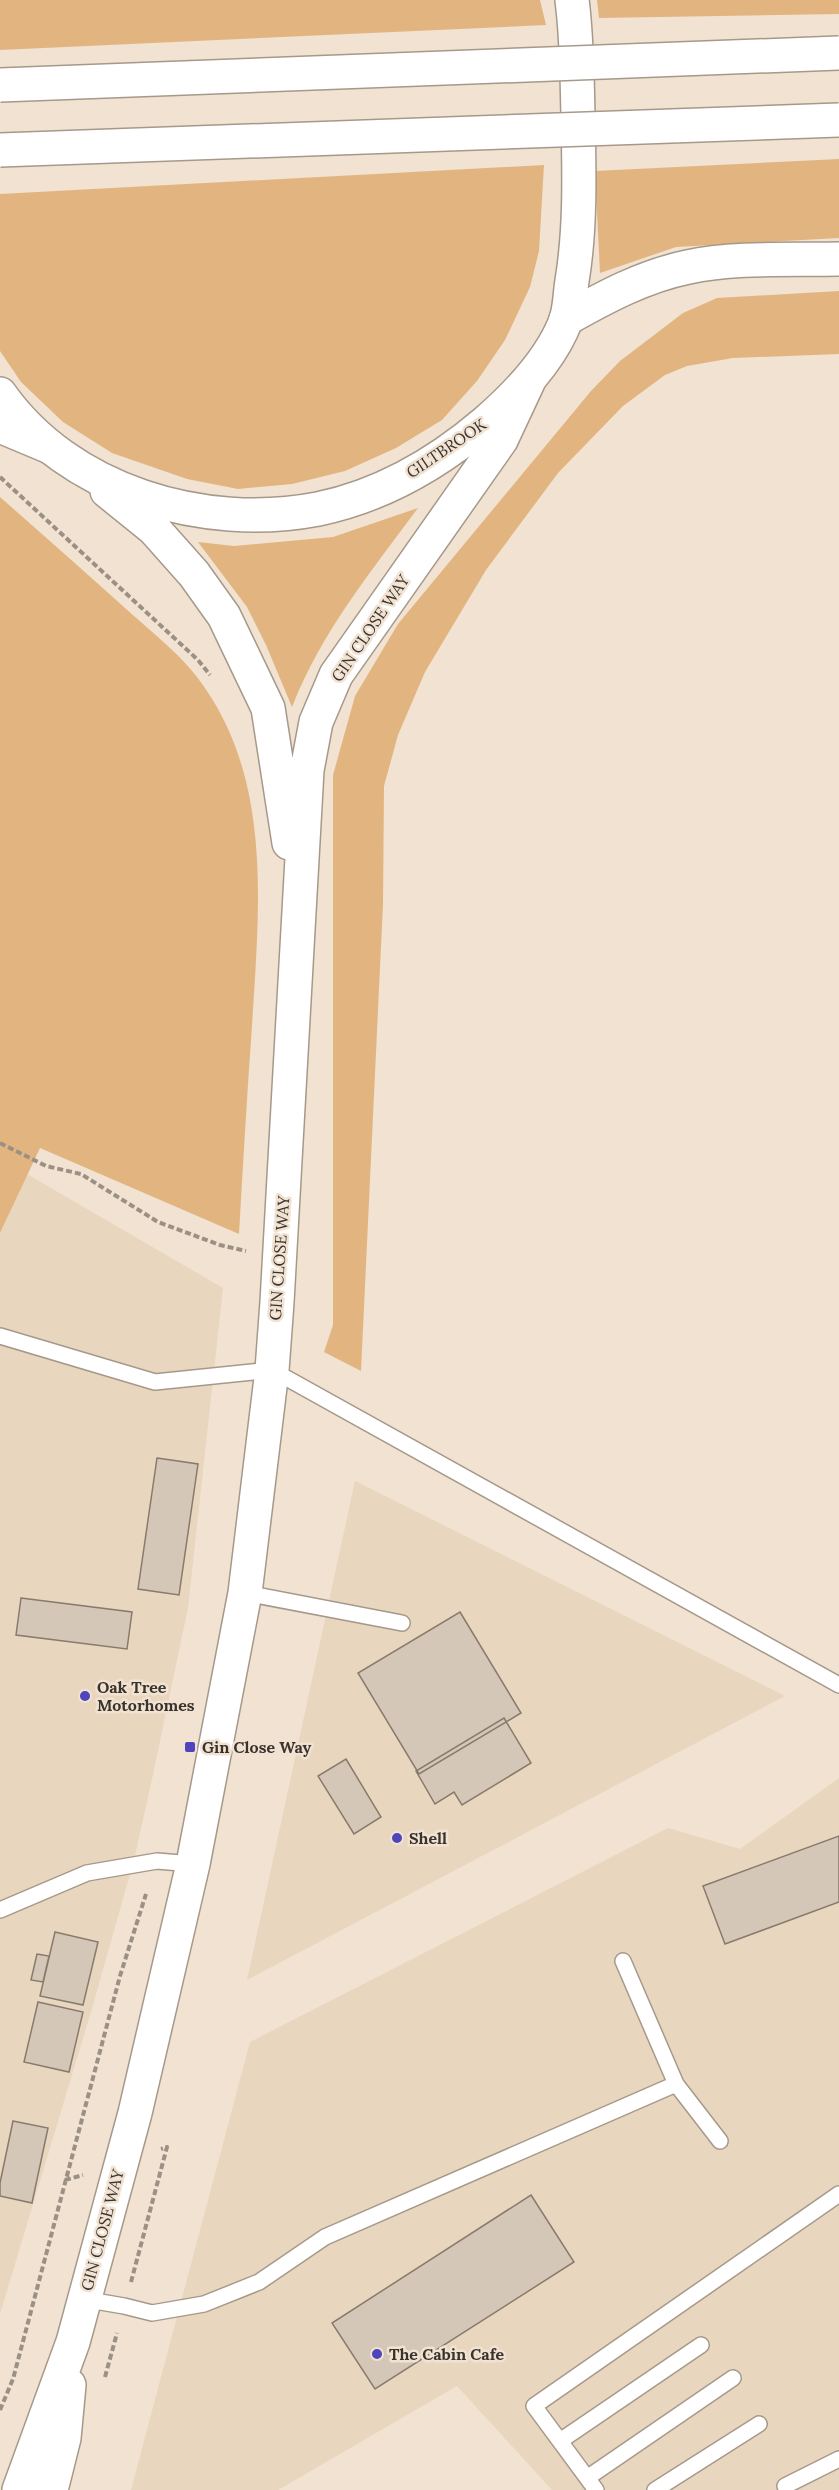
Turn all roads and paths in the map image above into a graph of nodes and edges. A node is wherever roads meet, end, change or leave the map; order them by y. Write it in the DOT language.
graph roads {
  1 [pos="572,0"];
  2 [pos="839,53"];
  3 [pos="0,85"];
  4 [pos="839,120"];
  5 [pos="0,150"];
  6 [pos="839,259"];
  7 [pos="566,319"];
  8 [pos="530,378"];
  9 [pos="0,394"];
  10 [pos="0,426"];
  11 [pos="50,447"];
  12 [pos="84,471"];
  13 [pos="299,910"];
  14 [pos="0,1143"];
  15 [pos="280,1264"];
  16 [pos="0,1336"];
  17 [pos="272,1370"];
  18 [pos="245,1593"];
  19 [pos="402,1623"];
  20 [pos="839,1685"];
  21 [pos="193,1864"];
  22 [pos="0,1910"];
  23 [pos="623,1961"];
  24 [pos="676,2084"];
  25 [pos="720,2141"];
  26 [pos="839,2194"];
  27 [pos="83,2299"];
  28 [pos="73,2342"];
  29 [pos="701,2345"];
  30 [pos="733,2378"];
  31 [pos="759,2424"];
  32 [pos="560,2441"];
  33 [pos="839,2459"];
  34 [pos="591,2484"];
  35 [pos="784,2489"];
  36 [pos="19,2490"];
  37 [pos="51,2490"];
  38 [pos="655,2490"];
  1 -- 7 [label="main road, GILTBROOK"];
  2 -- 3 [label="main road, bridge"];
  4 -- 5 [label="main road, bridge"];
  6 -- 7 [label="main road"];
  7 -- 8 [label="main road, GILTBROOK"];
  8 -- 12 [label="main road, GILTBROOK"];
  8 -- 13 [label="main road, GIN CLOSE WAY"];
  9 -- 11 [label="main road, GILTBROOK"];
  10 -- 11 [label="main road"];
  11 -- 12 [label="main road, GILTBROOK"];
  12 -- 13 [label="main road, GIN CLOSE WAY"];
  13 -- 15 [label="main road, GIN CLOSE WAY"];
  14 -- 15 [label="path"];
  15 -- 17 [label="main road, GIN CLOSE WAY"];
  16 -- 17 [label="lane"];
  17 -- 18 [label="main road, GIN CLOSE WAY"];
  17 -- 20 [label="lane"];
  18 -- 19 [label="lane"];
  18 -- 21 [label="main road, GIN CLOSE WAY"];
  21 -- 22 [label="lane"];
  21 -- 27 [label="main road, GIN CLOSE WAY"];
  23 -- 24 [label="lane"];
  24 -- 25 [label="lane"];
  24 -- 27 [label="lane"];
  26 -- 32 [label="lane"];
  27 -- 28 [label="main road, GIN CLOSE WAY"];
  28 -- 36 [label="main road, GIN CLOSE WAY"];
  28 -- 37 [label="main road, GIN CLOSE WAY"];
  29 -- 32 [label="lane"];
  30 -- 34 [label="lane"];
  31 -- 38 [label="lane"];
  32 -- 34 [label="lane"];
  33 -- 35 [label="lane"];
}
